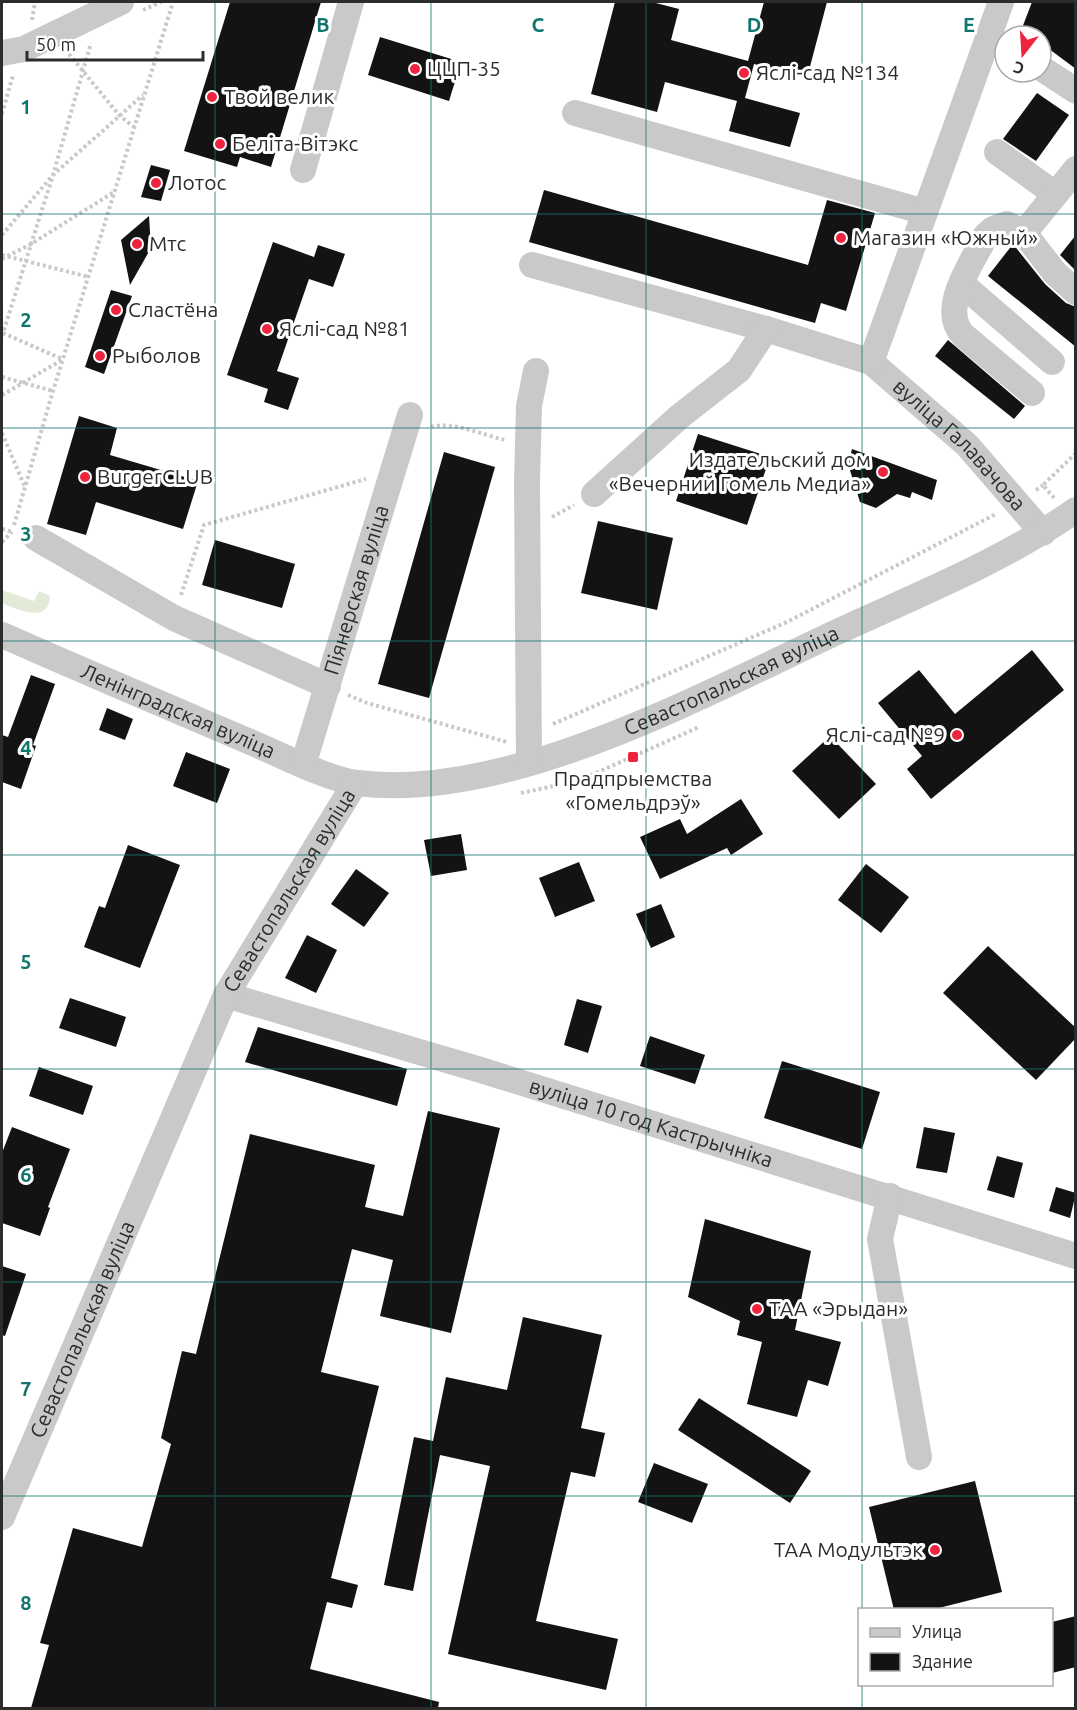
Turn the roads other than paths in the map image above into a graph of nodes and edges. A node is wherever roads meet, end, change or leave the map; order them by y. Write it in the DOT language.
graph roads {
  1 [pos="351,2"];
  2 [pos="1001,2"];
  3 [pos="111,7"];
  4 [pos="2,53"];
  5 [pos="1053,76"];
  6 [pos="1076,91"];
  7 [pos="575,113"];
  8 [pos="997,153"];
  9 [pos="1076,169"];
  10 [pos="303,170"];
  11 [pos="1055,194"];
  12 [pos="925,212"];
  13 [pos="1024,233"];
  14 [pos="532,265"];
  15 [pos="962,284"];
  16 [pos="1076,291"];
  17 [pos="766,329"];
  18 [pos="871,362"];
  19 [pos="1052,362"];
  20 [pos="536,371"];
  21 [pos="1032,393"];
  22 [pos="407,425"];
  23 [pos="594,494"];
  24 [pos="1067,506"];
  25 [pos="1043,533"];
  26 [pos="36,538"];
  27 [pos="2,635"];
  28 [pos="328,687"];
  29 [pos="529,762"];
  30 [pos="303,765"];
  31 [pos="355,783"];
  32 [pos="226,994"];
  33 [pos="890,1196"];
  34 [pos="1076,1256"];
  35 [pos="919,1456"];
  36 [pos="2,1516"];
  1 -- 10 [label="street"];
  2 -- 12 [label="street"];
  3 -- 4 [label="street"];
  5 -- 6 [label="street"];
  7 -- 12 [label="street"];
  8 -- 11 [label="street"];
  9 -- 11 [label="street"];
  11 -- 13 [label="street"];
  12 -- 18 [label="street"];
  13 -- 15 [label="street"];
  13 -- 16 [label="street"];
  14 -- 17 [label="street"];
  15 -- 19 [label="street"];
  15 -- 21 [label="street"];
  17 -- 18 [label="street"];
  17 -- 23 [label="street"];
  18 -- 25 [label="street, вуліца Галавачова"];
  20 -- 29 [label="street"];
  22 -- 28 [label="street, Піянерская вуліца"];
  24 -- 25 [label="street, Севастопальская вуліца"];
  25 -- 29 [label="street, Севастопальская вуліца"];
  26 -- 28 [label="street"];
  27 -- 30 [label="street, Ленінградская вуліца"];
  28 -- 30 [label="street, Піянерская вуліца"];
  29 -- 31 [label="street, Севастопальская вуліца"];
  30 -- 31 [label="street, Ленінградская вуліца"];
  31 -- 32 [label="street, Севастопальская вуліца"];
  32 -- 33 [label="street, вуліца 10 год Кастрычніка"];
  32 -- 36 [label="street, Севастопальская вуліца"];
  33 -- 34 [label="street, вуліца 10 год Кастрычніка"];
  33 -- 35 [label="street"];
}
